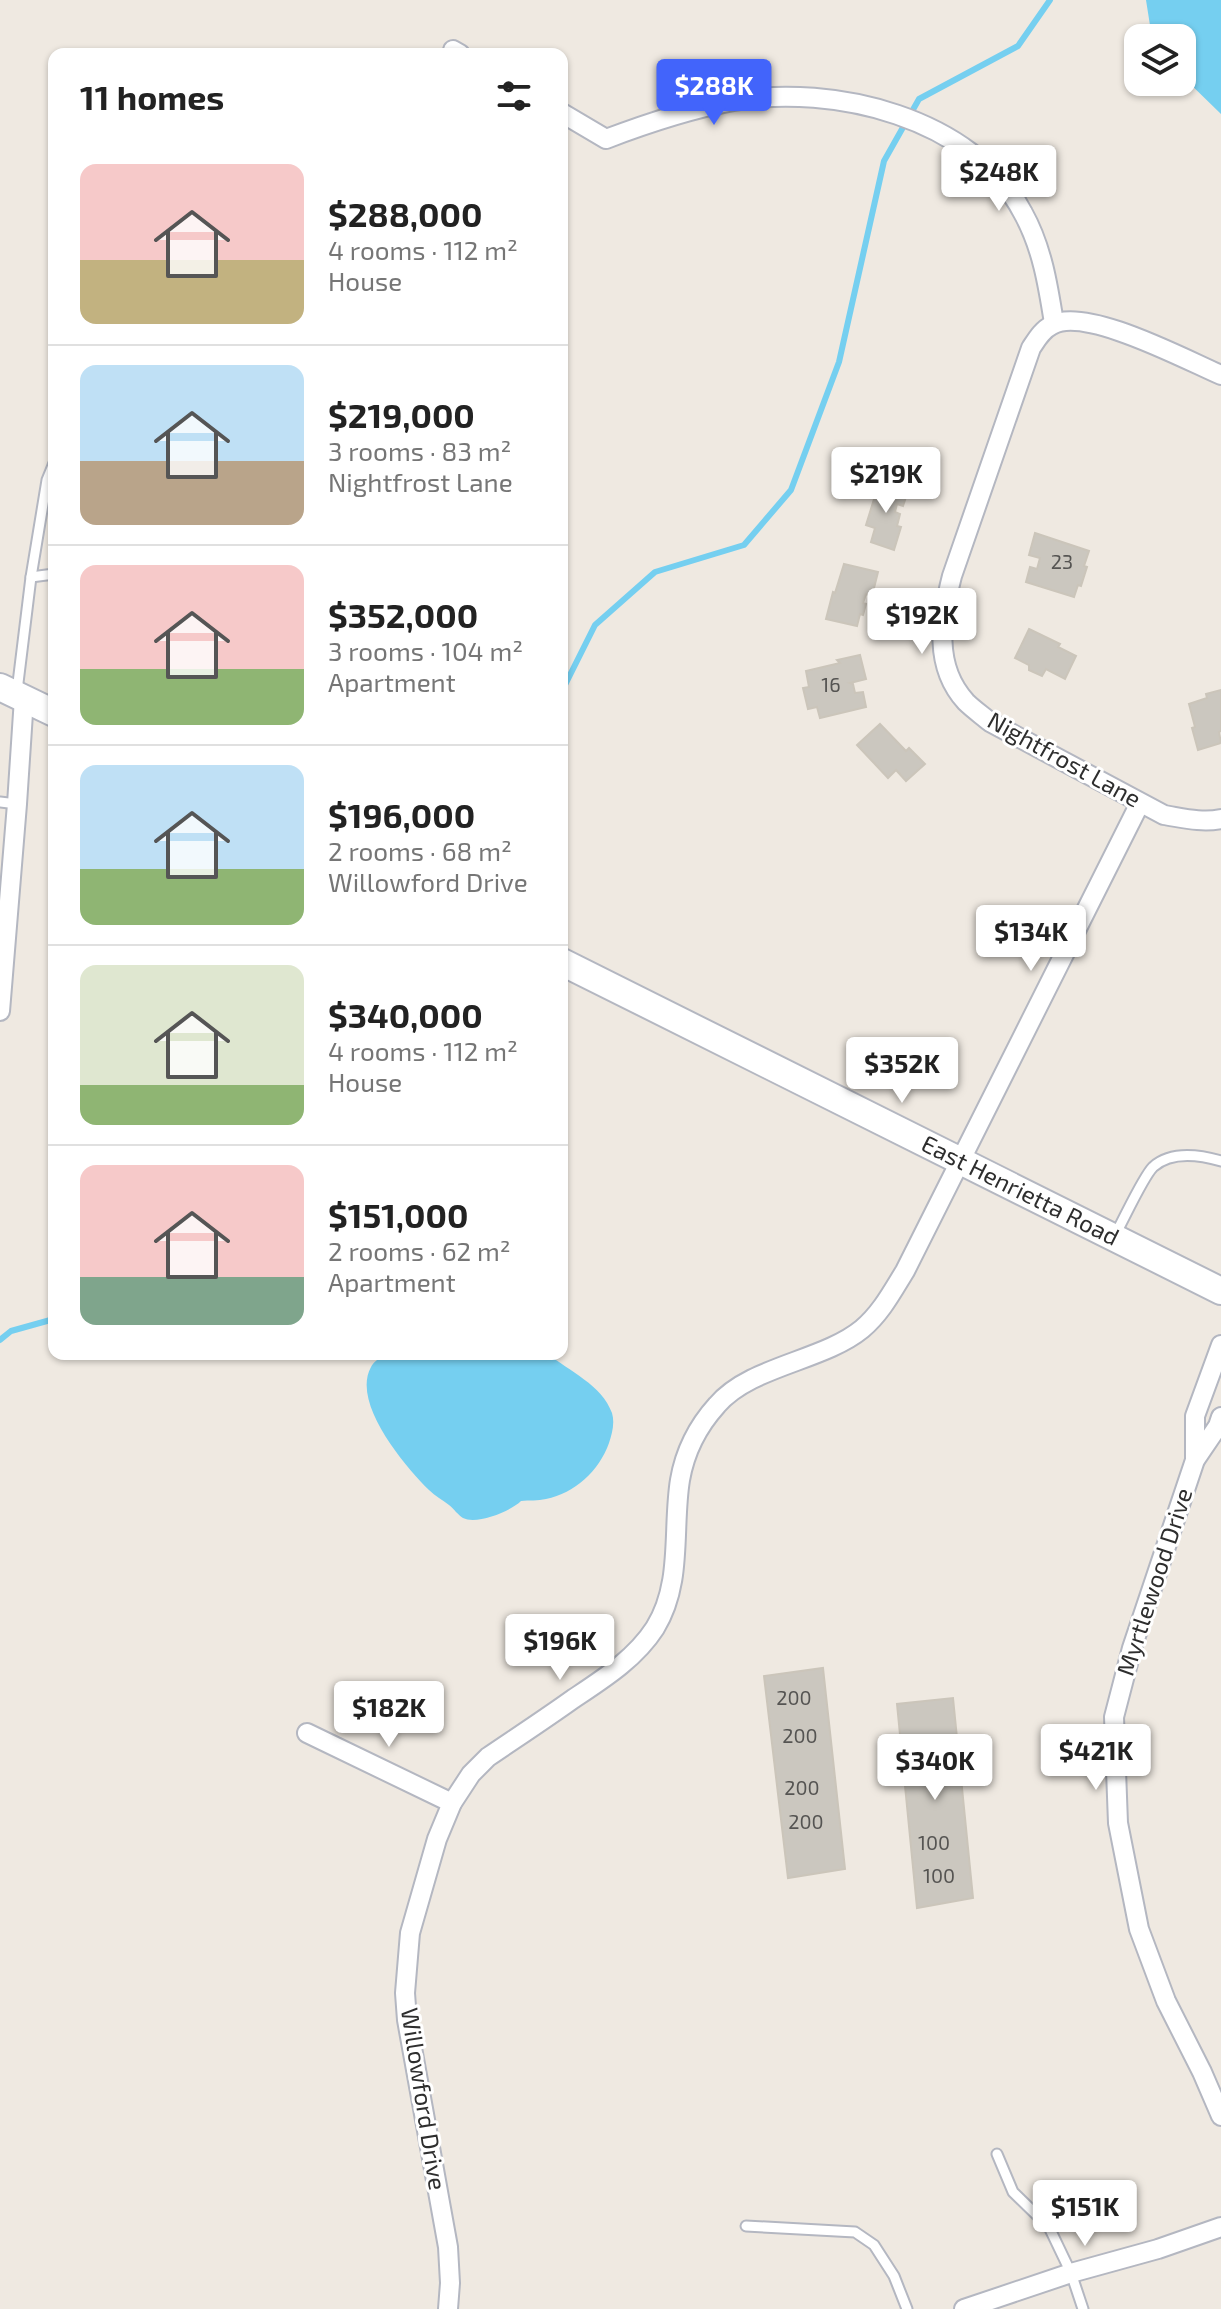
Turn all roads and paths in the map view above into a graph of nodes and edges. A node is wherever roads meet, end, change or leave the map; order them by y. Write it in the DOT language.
graph roads {
  1 [pos="568,117"];
  2 [pos="1054,323"];
  3 [pos="1221,375"];
  4 [pos="48,478"];
  5 [pos="48,575"];
  6 [pos="31,577"];
  7 [pos="13,693"];
  8 [pos="48,710"];
  9 [pos="9,803"];
  10 [pos="1140,803"];
  11 [pos="1221,819"];
  12 [pos="568,965"];
  13 [pos="2,967"];
  14 [pos="0,1011"];
  15 [pos="960,1161"];
  16 [pos="1221,1161"];
  17 [pos="1114,1237"];
  18 [pos="1221,1291"];
  19 [pos="1221,1345"];
  20 [pos="1221,1417"];
  21 [pos="1195,1460"];
  22 [pos="307,1733"];
  23 [pos="452,1803"];
  24 [pos="1221,2116"];
  25 [pos="997,2154"];
  26 [pos="746,2226"];
  27 [pos="1221,2227"];
  28 [pos="1071,2273"];
  29 [pos="448,2309"];
  30 [pos="907,2309"];
  31 [pos="964,2309"];
  32 [pos="1083,2309"];
  1 -- 2 [label="street"];
  2 -- 3 [label="street"];
  2 -- 10 [label="street, Nightfrost Lane"];
  4 -- 6 [label="lane"];
  5 -- 6 [label="lane"];
  6 -- 7 [label="lane"];
  7 -- 8 [label="main road"];
  7 -- 9 [label="street"];
  9 -- 13 [label="street"];
  10 -- 11 [label="street, Nightfrost Lane"];
  10 -- 15 [label="street, Willowford Drive"];
  12 -- 15 [label="main road, East Henrietta Road"];
  13 -- 14 [label="street"];
  15 -- 17 [label="main road, East Henrietta Road"];
  15 -- 23 [label="street, Willowford Drive"];
  16 -- 17 [label="lane"];
  17 -- 18 [label="main road, East Henrietta Road"];
  19 -- 21 [label="street, Myrtlewood Drive"];
  20 -- 21 [label="street, Myrtlewood Drive"];
  21 -- 24 [label="street, Myrtlewood Drive"];
  22 -- 23 [label="street"];
  23 -- 29 [label="street, Willowford Drive"];
  25 -- 28 [label="lane"];
  26 -- 30 [label="lane"];
  27 -- 28 [label="street"];
  28 -- 31 [label="street"];
  28 -- 32 [label="lane"];
}
